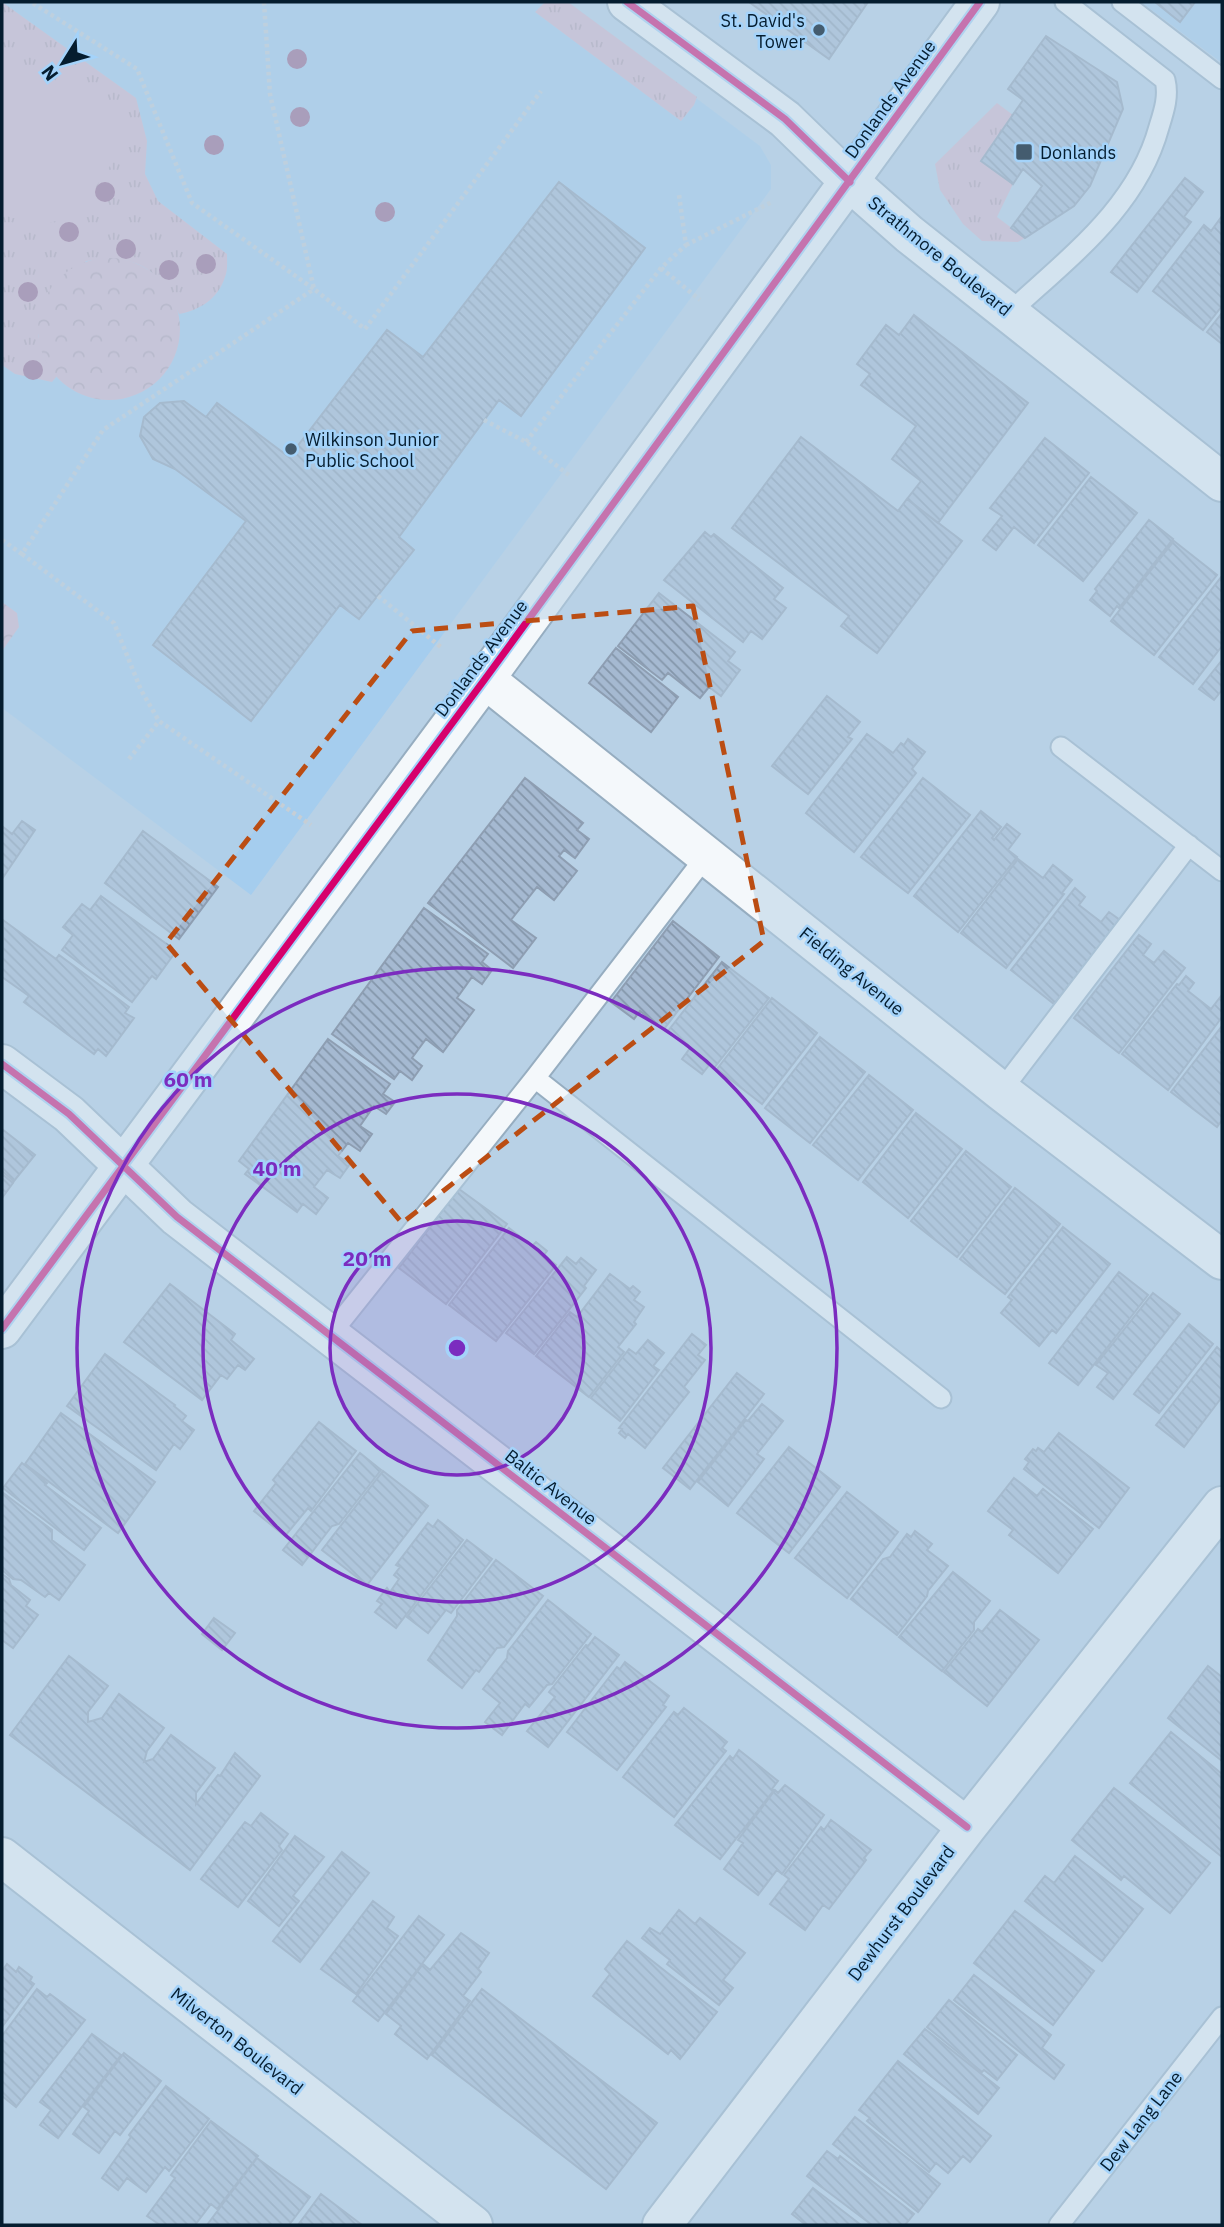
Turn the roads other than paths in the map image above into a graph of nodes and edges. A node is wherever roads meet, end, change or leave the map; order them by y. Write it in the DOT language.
graph roads {
  1 [pos="627,2"];
  2 [pos="980,2"];
  3 [pos="1065,2"];
  4 [pos="1122,2"];
  5 [pos="1222,79"];
  6 [pos="850,182"];
  7 [pos="1009,313"];
  8 [pos="1222,482"];
  9 [pos="485,679"];
  10 [pos="1061,747"];
  11 [pos="1189,845"];
  12 [pos="707,855"];
  13 [pos="1222,871"];
  14 [pos="2,1064"];
  15 [pos="535,1078"];
  16 [pos="1000,1091"];
  17 [pos="122,1166"];
  18 [pos="1222,1259"];
  19 [pos="2,1329"];
  20 [pos="329,1336"];
  21 [pos="941,1398"];
  22 [pos="1222,1506"];
  23 [pos="967,1827"];
  24 [pos="2,1857"];
  25 [pos="1222,2017"];
  26 [pos="473,2225"];
  27 [pos="662,2225"];
  28 [pos="1059,2225"];
  1 -- 6 [label="street, Strathmore Boulevard"];
  2 -- 6 [label="street, Donlands Avenue"];
  3 -- 7 [label="lane"];
  4 -- 5 [label="lane"];
  6 -- 7 [label="street, Strathmore Boulevard"];
  6 -- 9 [label="street, Donlands Avenue"];
  7 -- 8 [label="street, Strathmore Boulevard"];
  9 -- 12 [label="street, Fielding Avenue"];
  9 -- 17 [label="street, Donlands Avenue"];
  10 -- 11 [label="lane"];
  11 -- 13 [label="lane"];
  11 -- 16 [label="lane"];
  12 -- 15 [label="lane"];
  12 -- 16 [label="street, Fielding Avenue"];
  14 -- 17 [label="street, Baltic Avenue"];
  15 -- 20 [label="lane"];
  15 -- 21 [label="lane"];
  16 -- 18 [label="street, Fielding Avenue"];
  17 -- 19 [label="street, Donlands Avenue"];
  17 -- 20 [label="street, Baltic Avenue"];
  20 -- 23 [label="street, Baltic Avenue"];
  22 -- 23 [label="street, Dewhurst Boulevard"];
  23 -- 27 [label="street, Dewhurst Boulevard"];
  24 -- 26 [label="street, Milverton Boulevard"];
  25 -- 28 [label="lane, Dew Lang Lane"];
}
